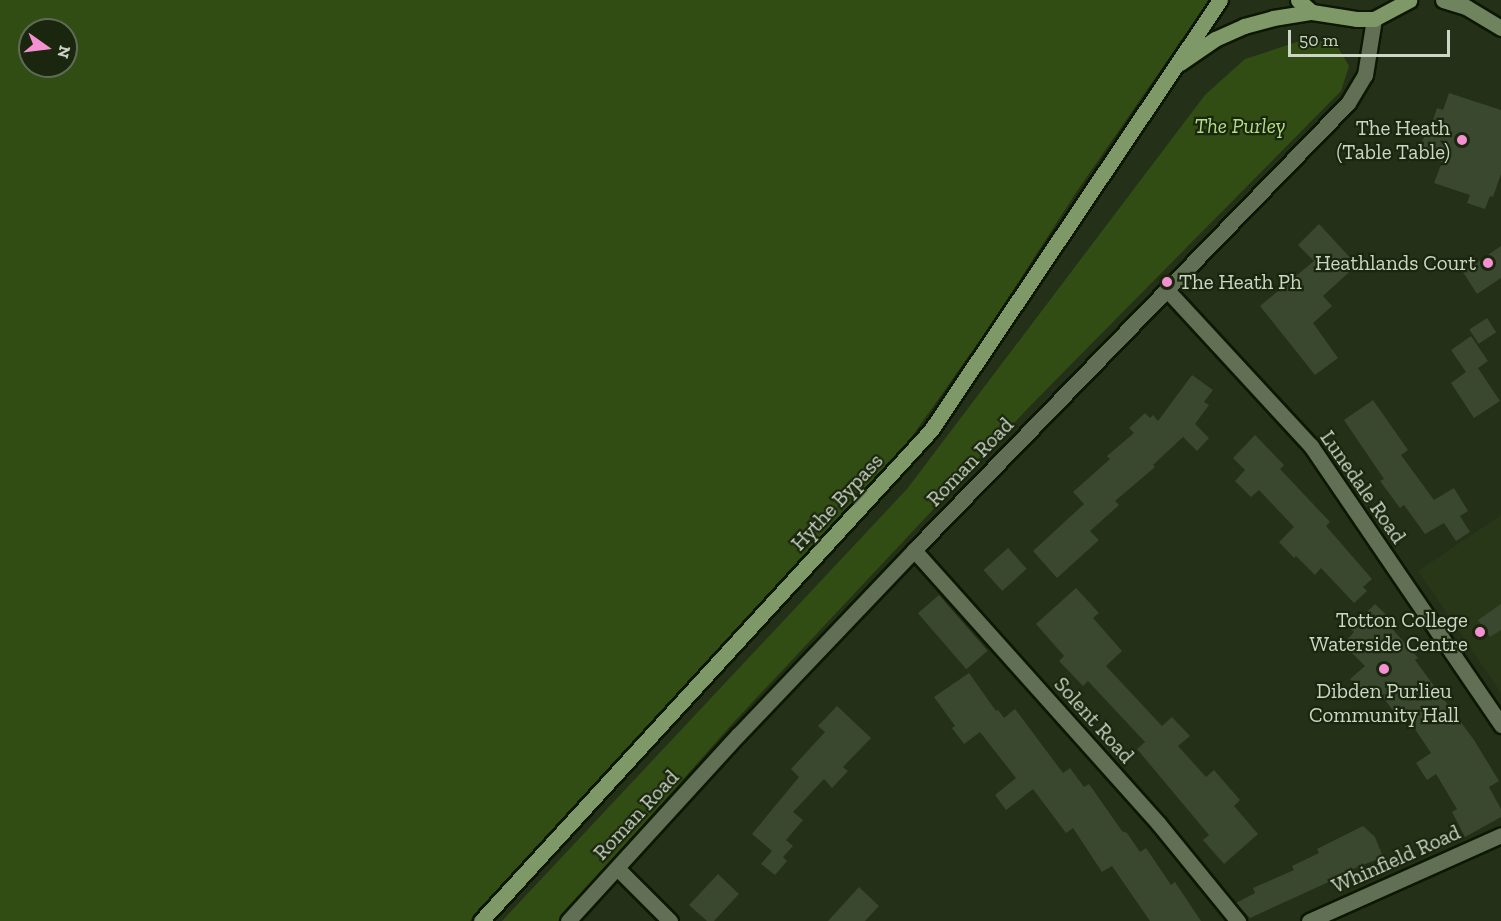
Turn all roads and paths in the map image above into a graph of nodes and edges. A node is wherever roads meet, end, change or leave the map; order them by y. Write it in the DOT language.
graph roads {
  1 [pos="1220,0"];
  2 [pos="1298,0"];
  3 [pos="1409,0"];
  4 [pos="1443,0"];
  5 [pos="1312,12"];
  6 [pos="1374,19"];
  7 [pos="1501,28"];
  8 [pos="1172,69"];
  9 [pos="1168,291"];
  10 [pos="914,550"];
  11 [pos="1501,725"];
  12 [pos="1501,835"];
  13 [pos="617,868"];
  14 [pos="481,921"];
  15 [pos="568,921"];
  16 [pos="670,921"];
  17 [pos="1238,921"];
  18 [pos="1309,921"];
  1 -- 8 [label="main road, Hythe Bypass"];
  2 -- 5 [label="main road"];
  3 -- 6 [label="main road"];
  4 -- 7 [label="street"];
  5 -- 6 [label="main road"];
  5 -- 8 [label="main road, Hythe Bypass"];
  6 -- 9 [label="street, Roman Road"];
  8 -- 14 [label="main road, Hythe Bypass"];
  9 -- 10 [label="street, Roman Road"];
  9 -- 11 [label="street, Lunedale Road"];
  10 -- 13 [label="street, Roman Road"];
  10 -- 17 [label="street, Solent Road"];
  12 -- 18 [label="street, Whinfield Road"];
  13 -- 15 [label="street, Roman Road"];
  13 -- 16 [label="street"];
}
